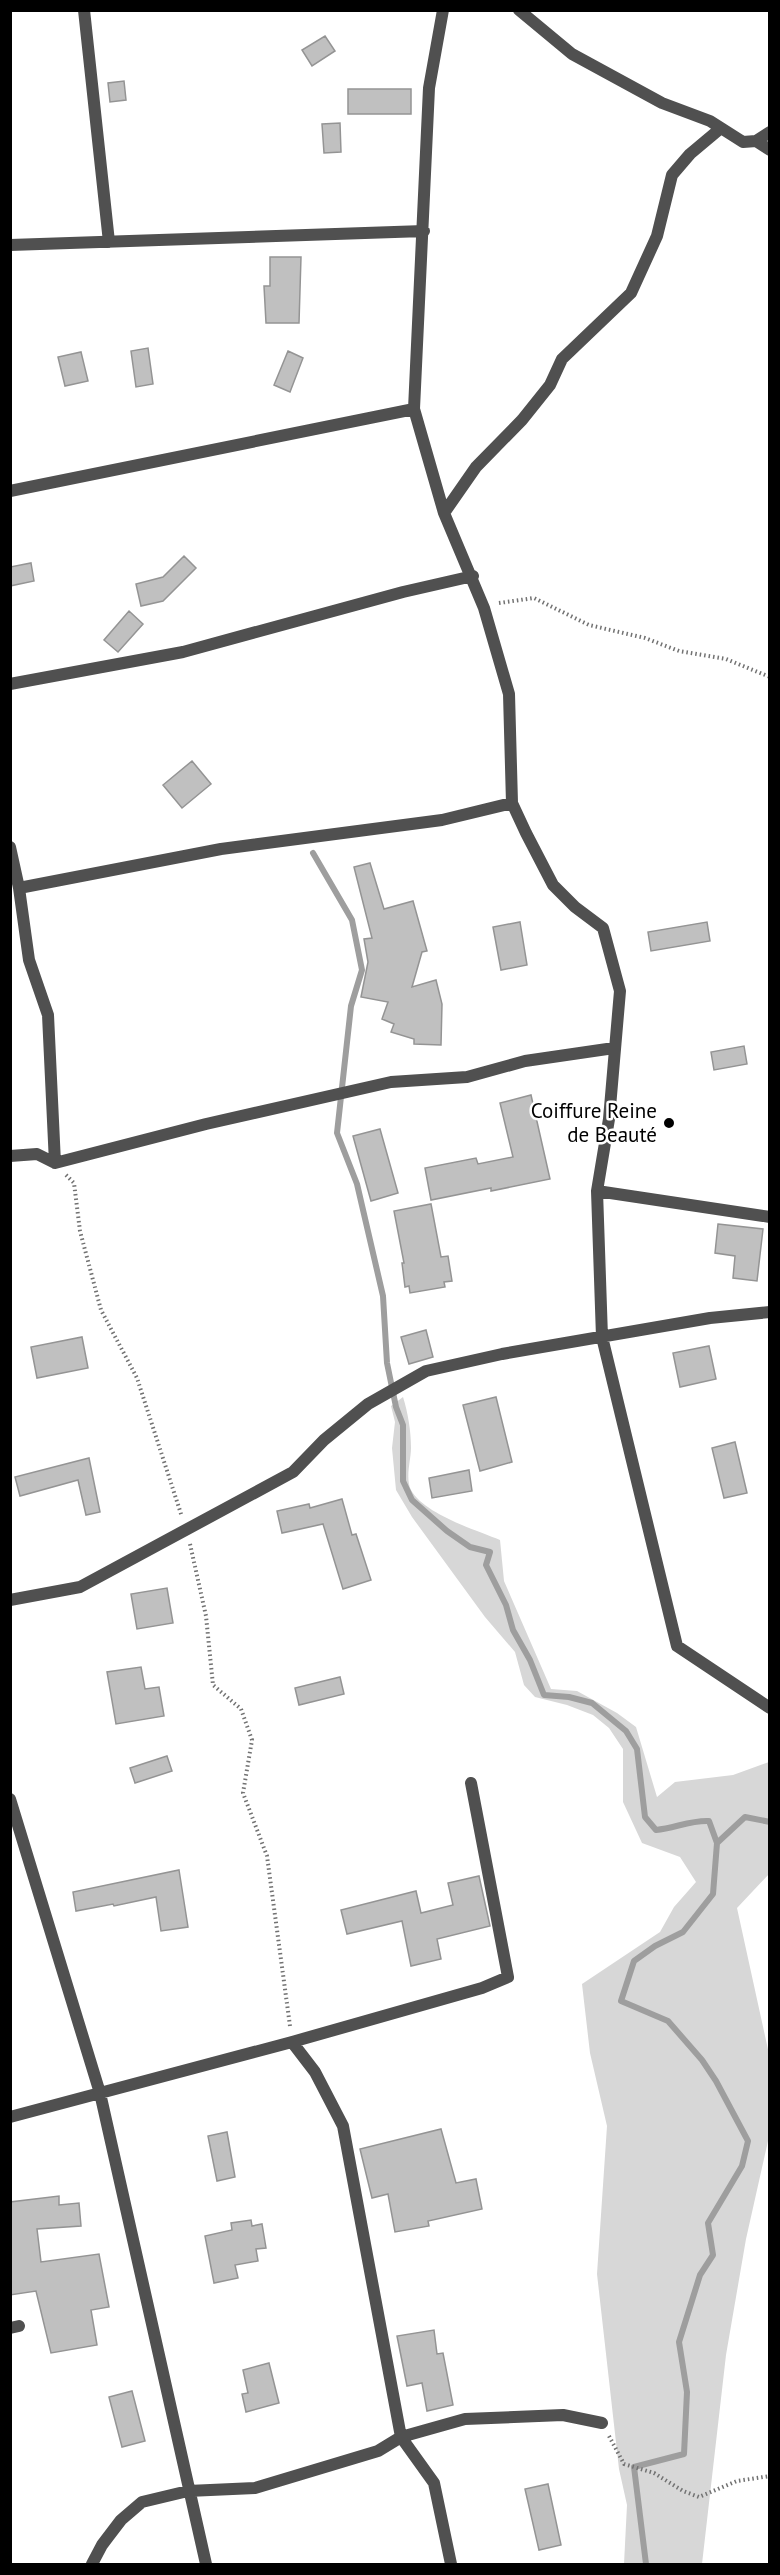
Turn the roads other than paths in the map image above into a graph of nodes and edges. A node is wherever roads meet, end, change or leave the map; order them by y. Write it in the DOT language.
graph roads {
  1 [pos="84,10"];
  2 [pos="443,10"];
  3 [pos="519,10"];
  4 [pos="721,128"];
  5 [pos="770,132"];
  6 [pos="756,141"];
  7 [pos="770,150"];
  8 [pos="424,231"];
  9 [pos="109,242"];
  10 [pos="10,245"];
  11 [pos="414,409"];
  12 [pos="10,491"];
  13 [pos="444,513"];
  14 [pos="473,576"];
  15 [pos="10,684"];
  16 [pos="512,803"];
  17 [pos="10,847"];
  18 [pos="19,888"];
  19 [pos="614,1048"];
  20 [pos="10,1156"];
  21 [pos="55,1163"];
  22 [pos="597,1191"];
  23 [pos="770,1217"];
  24 [pos="770,1312"];
  25 [pos="602,1337"];
  26 [pos="10,1600"];
  27 [pos="770,1708"];
  28 [pos="471,1783"];
  29 [pos="10,1799"];
  30 [pos="292,2042"];
  31 [pos="100,2093"];
  32 [pos="10,2117"];
  33 [pos="602,2423"];
  34 [pos="401,2437"];
  35 [pos="188,2491"];
  36 [pos="92,2565"];
  37 [pos="206,2565"];
  38 [pos="451,2565"];
  1 -- 9 [label="street"];
  2 -- 8 [label="street"];
  3 -- 4 [label="street"];
  4 -- 6 [label="street"];
  4 -- 13 [label="street"];
  5 -- 6 [label="street"];
  6 -- 7 [label="street"];
  8 -- 9 [label="street"];
  8 -- 11 [label="street"];
  9 -- 10 [label="street"];
  11 -- 12 [label="street"];
  11 -- 13 [label="street"];
  13 -- 14 [label="street"];
  14 -- 15 [label="street"];
  14 -- 16 [label="street"];
  16 -- 18 [label="street"];
  16 -- 19 [label="street"];
  17 -- 18 [label="street"];
  18 -- 21 [label="street"];
  19 -- 21 [label="street"];
  19 -- 22 [label="street"];
  20 -- 21 [label="street"];
  22 -- 23 [label="street"];
  22 -- 25 [label="street"];
  24 -- 25 [label="street"];
  25 -- 26 [label="street"];
  25 -- 27 [label="street"];
  28 -- 30 [label="street"];
  29 -- 31 [label="street"];
  30 -- 31 [label="street"];
  30 -- 34 [label="street"];
  31 -- 32 [label="street"];
  31 -- 35 [label="street"];
  33 -- 34 [label="street"];
  34 -- 35 [label="street"];
  34 -- 38 [label="street"];
  35 -- 36 [label="street"];
  35 -- 37 [label="street"];
}
